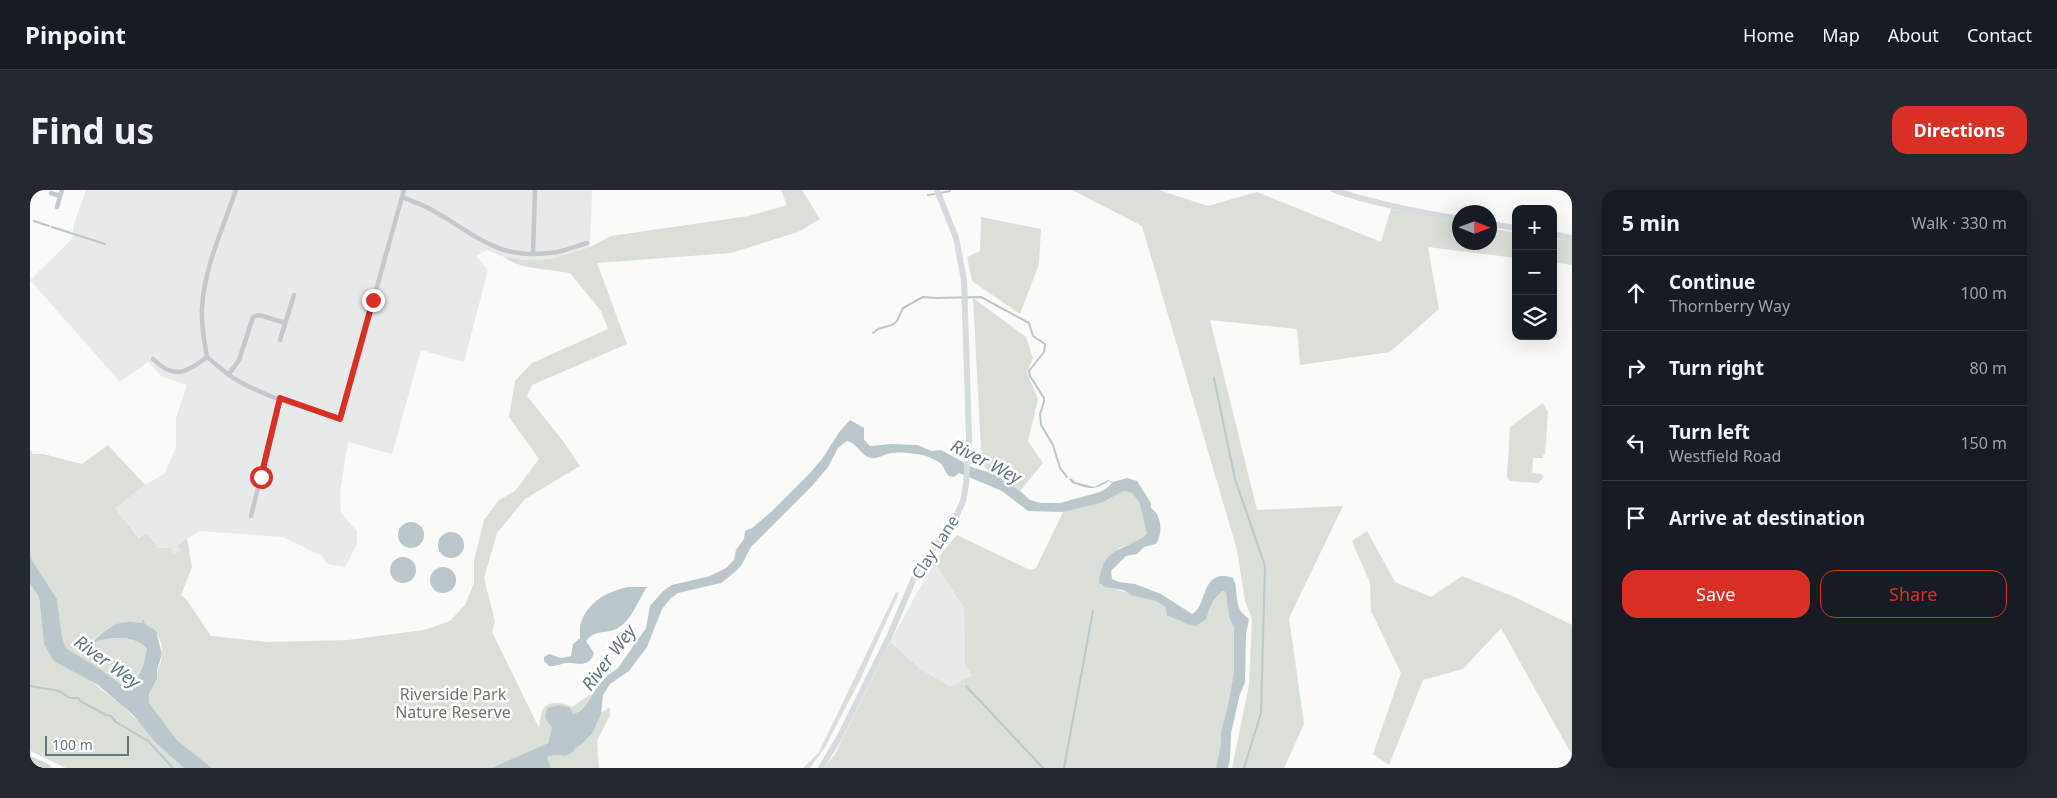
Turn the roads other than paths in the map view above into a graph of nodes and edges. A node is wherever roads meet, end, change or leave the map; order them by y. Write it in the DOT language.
graph roads {
  1 [pos="62,190"];
  2 [pos="236,190"];
  3 [pos="404,190"];
  4 [pos="535,190"];
  5 [pos="937,190"];
  6 [pos="1334,190"];
  7 [pos="51,193"];
  8 [pos="60,196"];
  9 [pos="402,197"];
  10 [pos="57,207"];
  11 [pos="1452,218"];
  12 [pos="1497,225"];
  13 [pos="1512,227"];
  14 [pos="1557,235"];
  15 [pos="1572,238"];
  16 [pos="587,243"];
  17 [pos="533,254"];
  18 [pos="294,295"];
  19 [pos="285,323"];
  20 [pos="280,340"];
  21 [pos="207,357"];
  22 [pos="153,359"];
  23 [pos="229,374"];
  24 [pos="280,398"];
  25 [pos="251,516"];
  26 [pos="30,760"];
  27 [pos="47,768"];
  28 [pos="821,768"];
  1 -- 8 [label="street"];
  2 -- 21 [label="street"];
  3 -- 9 [label="street"];
  4 -- 17 [label="street"];
  5 -- 28 [label="street, Clay Lane"];
  6 -- 11 [label="street"];
  7 -- 8 [label="street"];
  8 -- 10 [label="street"];
  9 -- 17 [label="street"];
  9 -- 24 [label="street"];
  12 -- 13 [label="street"];
  14 -- 15 [label="street"];
  16 -- 17 [label="street"];
  18 -- 19 [label="street"];
  19 -- 20 [label="street"];
  19 -- 23 [label="street"];
  21 -- 22 [label="street"];
  21 -- 23 [label="street"];
  23 -- 24 [label="street"];
  24 -- 25 [label="street"];
  26 -- 27 [label="highway"];
}
